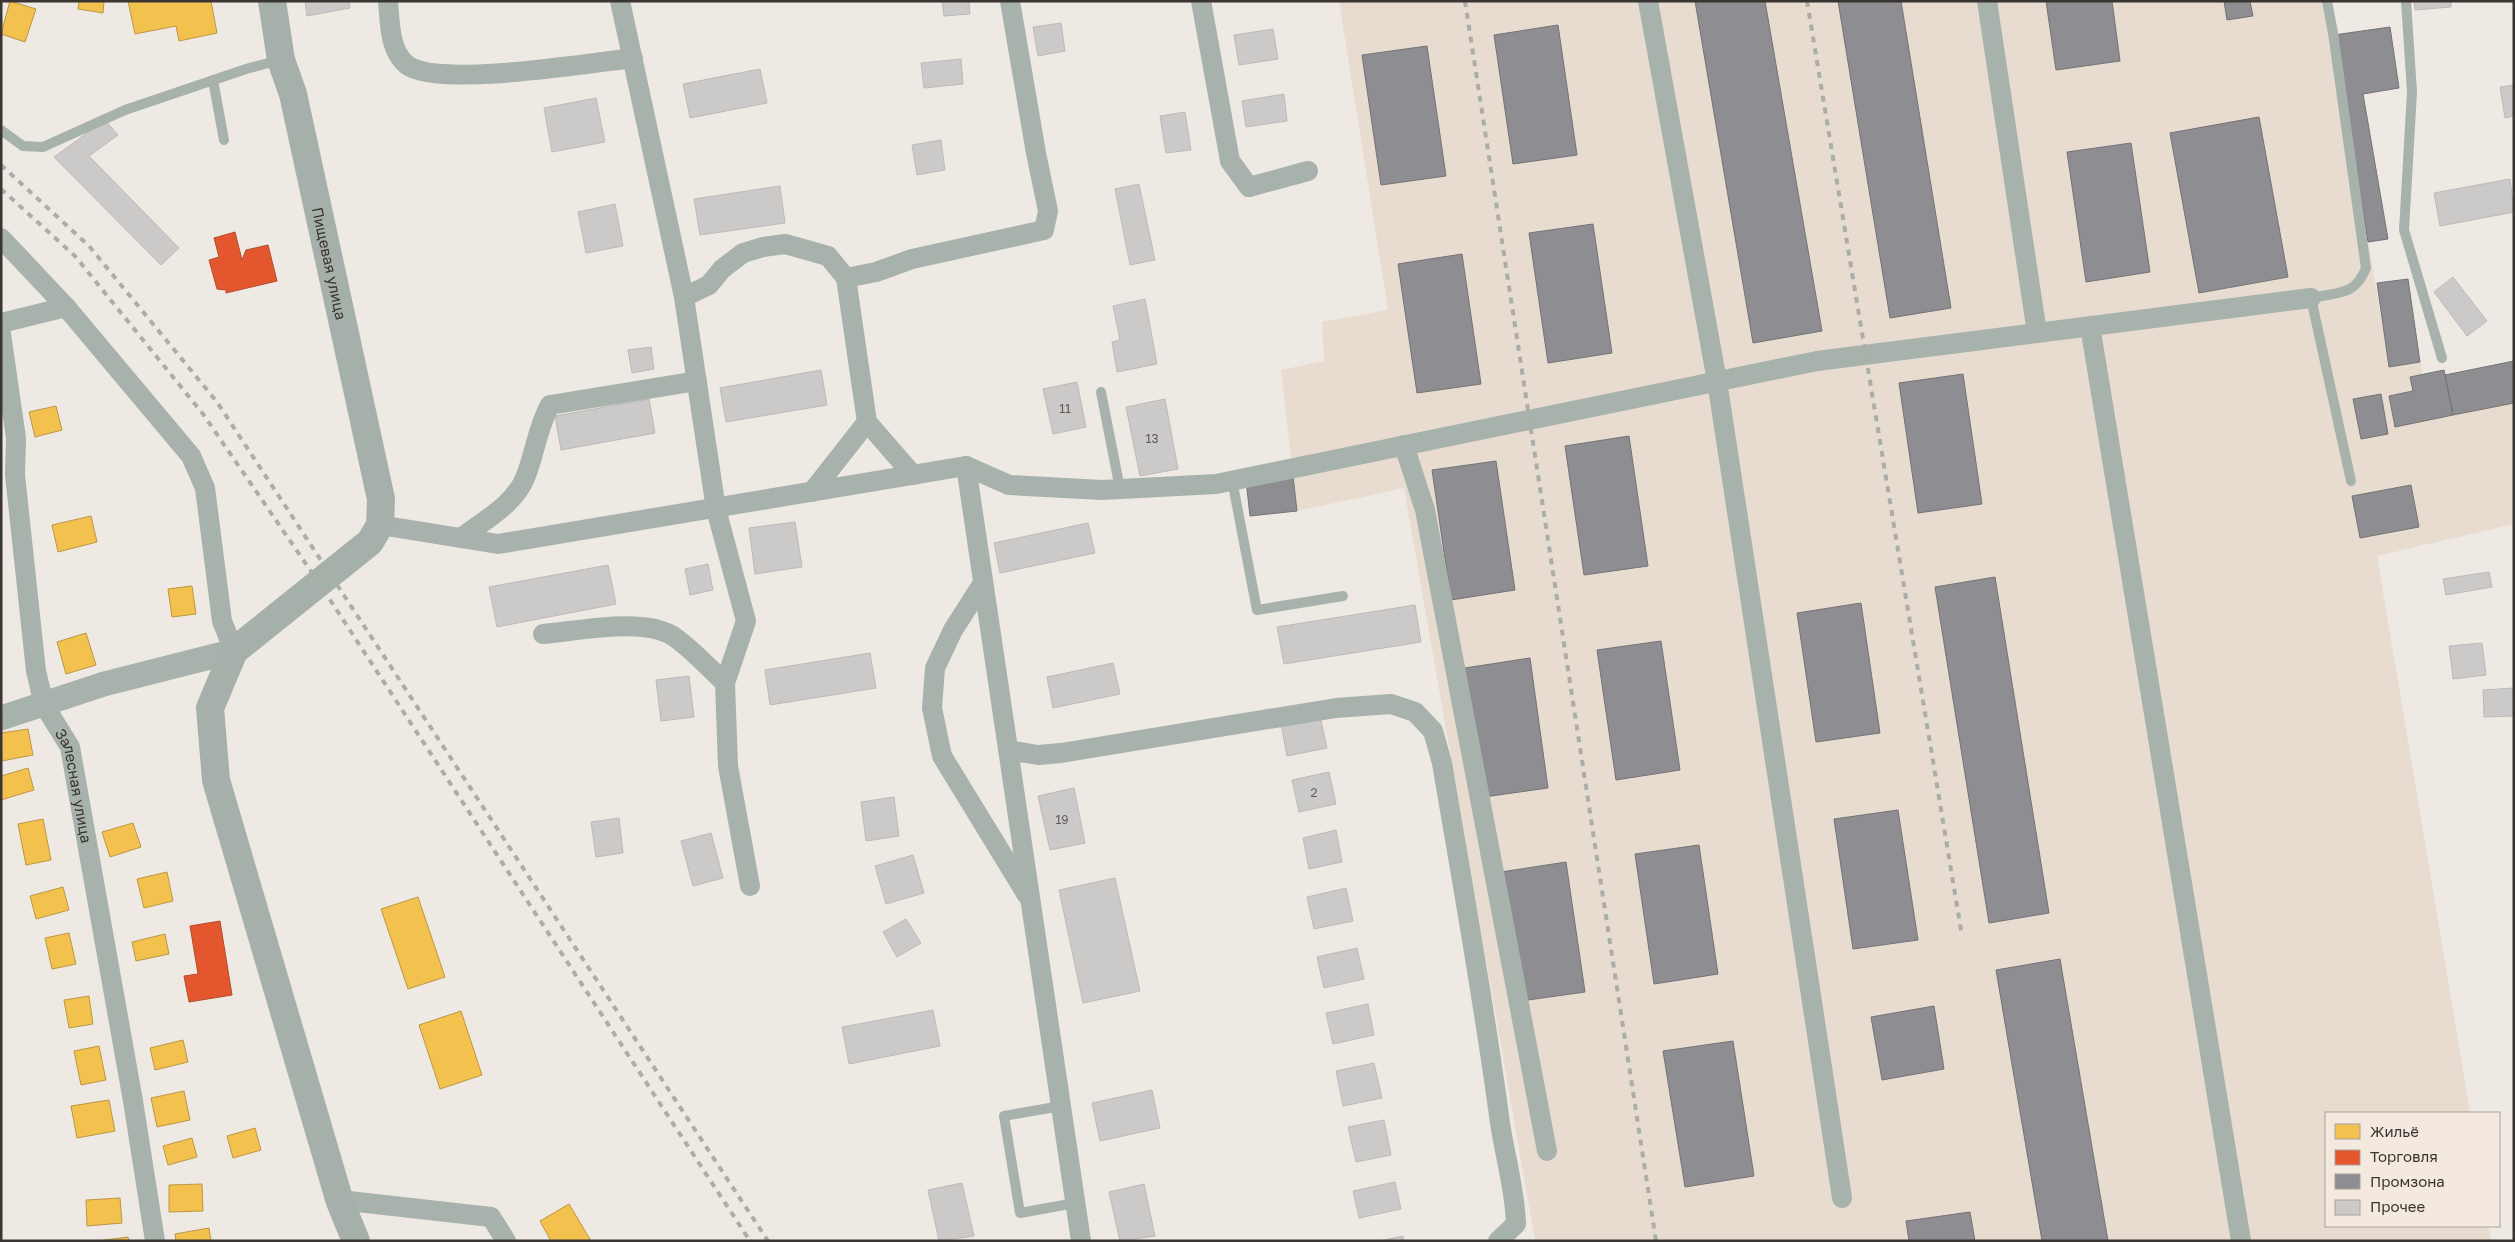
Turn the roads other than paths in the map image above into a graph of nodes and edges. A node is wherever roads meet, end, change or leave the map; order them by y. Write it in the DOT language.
graph roads {
  1 [pos="272,1"];
  2 [pos="388,1"];
  3 [pos="620,1"];
  4 [pos="1010,1"];
  5 [pos="1201,1"];
  6 [pos="1648,1"];
  7 [pos="1987,1"];
  8 [pos="2327,1"];
  9 [pos="2406,1"];
  10 [pos="633,58"];
  11 [pos="281,60"];
  12 [pos="213,80"];
  13 [pos="1,130"];
  14 [pos="224,140"];
  15 [pos="1308,172"];
  16 [pos="1,238"];
  17 [pos="846,278"];
  18 [pos="684,297"];
  19 [pos="2311,298"];
  20 [pos="66,307"];
  21 [pos="1,323"];
  22 [pos="2090,326"];
  23 [pos="2036,333"];
  24 [pos="1,334"];
  25 [pos="2442,358"];
  26 [pos="697,381"];
  27 [pos="1717,381"];
  28 [pos="1101,392"];
  29 [pos="7,410"];
  30 [pos="867,422"];
  31 [pos="1404,445"];
  32 [pos="966,466"];
  33 [pos="913,475"];
  34 [pos="1232,480"];
  35 [pos="2351,482"];
  36 [pos="1120,489"];
  37 [pos="812,492"];
  38 [pos="716,509"];
  39 [pos="380,525"];
  40 [pos="461,538"];
  41 [pos="984,583"];
  42 [pos="1342,596"];
  43 [pos="543,634"];
  44 [pos="234,651"];
  45 [pos="726,683"];
  46 [pos="44,705"];
  47 [pos="1,718"];
  48 [pos="1008,750"];
  49 [pos="750,886"];
  50 [pos="1031,902"];
  51 [pos="1061,1106"];
  52 [pos="1547,1152"];
  53 [pos="1842,1198"];
  54 [pos="340,1200"];
  55 [pos="1075,1203"];
  56 [pos="155,1241"];
  57 [pos="356,1241"];
  58 [pos="506,1241"];
  59 [pos="1081,1241"];
  60 [pos="1498,1241"];
  61 [pos="2241,1241"];
  1 -- 11 [label="main road, Пищевая улица"];
  2 -- 10 [label="street"];
  3 -- 10 [label="street"];
  4 -- 17 [label="street"];
  5 -- 15 [label="street"];
  6 -- 27 [label="street"];
  7 -- 23 [label="street"];
  8 -- 19 [label="lane"];
  9 -- 25 [label="lane"];
  10 -- 18 [label="street"];
  11 -- 12 [label="lane"];
  11 -- 39 [label="main road, Пищевая улица"];
  12 -- 13 [label="lane"];
  12 -- 14 [label="lane"];
  16 -- 20 [label="street"];
  17 -- 18 [label="street"];
  17 -- 30 [label="street"];
  18 -- 26 [label="street"];
  19 -- 22 [label="street"];
  19 -- 35 [label="lane"];
  20 -- 21 [label="street"];
  20 -- 44 [label="street"];
  22 -- 23 [label="street"];
  22 -- 61 [label="street"];
  23 -- 27 [label="street"];
  24 -- 29 [label="street, Залесная улица"];
  26 -- 38 [label="street"];
  26 -- 40 [label="street"];
  27 -- 31 [label="street"];
  27 -- 53 [label="street"];
  28 -- 36 [label="lane"];
  29 -- 46 [label="street, Залесная улица"];
  30 -- 33 [label="street"];
  30 -- 37 [label="street"];
  31 -- 34 [label="street"];
  31 -- 52 [label="street"];
  32 -- 33 [label="street"];
  32 -- 36 [label="street"];
  32 -- 41 [label="street"];
  33 -- 37 [label="street"];
  34 -- 36 [label="street"];
  34 -- 42 [label="lane"];
  37 -- 38 [label="street"];
  38 -- 40 [label="street"];
  38 -- 45 [label="street"];
  39 -- 40 [label="street"];
  39 -- 44 [label="main road"];
  41 -- 48 [label="street"];
  41 -- 50 [label="street"];
  43 -- 45 [label="street"];
  44 -- 46 [label="street"];
  44 -- 54 [label="main road"];
  45 -- 49 [label="street"];
  46 -- 47 [label="street"];
  46 -- 56 [label="street, Залесная улица"];
  48 -- 50 [label="street"];
  48 -- 60 [label="street"];
  50 -- 51 [label="street"];
  51 -- 55 [label="street"];
  51 -- 55 [label="lane"];
  54 -- 57 [label="main road"];
  54 -- 58 [label="street"];
  55 -- 59 [label="street"];
}
